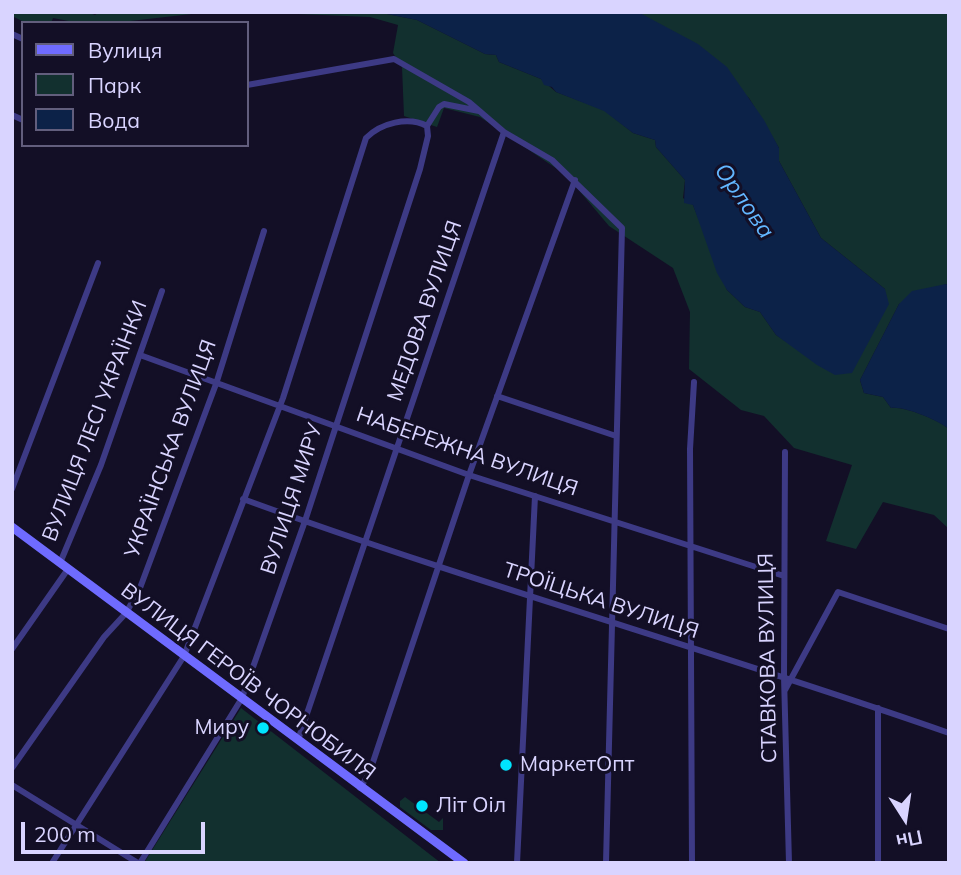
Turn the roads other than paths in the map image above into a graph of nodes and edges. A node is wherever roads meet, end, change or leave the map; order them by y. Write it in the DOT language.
graph roads {
  1 [pos="248,85"];
  2 [pos="484,113"];
  3 [pos="427,125"];
  4 [pos="504,132"];
  5 [pos="575,180"];
  6 [pos="264,231"];
  7 [pos="98,263"];
  8 [pos="162,291"];
  9 [pos="140,355"];
  10 [pos="694,382"];
  11 [pos="216,384"];
  12 [pos="497,396"];
  13 [pos="279,407"];
  14 [pos="335,425"];
  15 [pos="616,436"];
  16 [pos="397,449"];
  17 [pos="785,452"];
  18 [pos="469,475"];
  19 [pos="12,489"];
  20 [pos="535,496"];
  21 [pos="243,499"];
  22 [pos="613,519"];
  23 [pos="305,521"];
  24 [pos="12,527"];
  25 [pos="364,542"];
  26 [pos="691,544"];
  27 [pos="64,566"];
  28 [pos="440,569"];
  29 [pos="784,576"];
  30 [pos="530,597"];
  31 [pos="126,614"];
  32 [pos="612,623"];
  33 [pos="949,629"];
  34 [pos="691,648"];
  35 [pos="12,649"];
  36 [pos="184,656"];
  37 [pos="784,677"];
  38 [pos="793,680"];
  39 [pos="785,690"];
  40 [pos="242,698"];
  41 [pos="878,708"];
  42 [pos="949,733"];
  43 [pos="298,740"];
  44 [pos="12,768"];
  45 [pos="12,785"];
  46 [pos="360,788"];
  47 [pos="75,825"];
  48 [pos="52,863"];
  49 [pos="139,863"];
  50 [pos="464,863"];
  51 [pos="517,863"];
  52 [pos="606,863"];
  53 [pos="692,863"];
  54 [pos="789,863"];
  55 [pos="878,863"];
  1 -- 2 [label="street"];
  2 -- 3 [label="street"];
  2 -- 4 [label="street"];
  3 -- 13 [label="street"];
  3 -- 14 [label="street, ВУЛИЦЯ МИРУ"];
  4 -- 5 [label="street"];
  4 -- 16 [label="street, МЕДОВА ВУЛИЦЯ"];
  5 -- 12 [label="street"];
  5 -- 15 [label="street"];
  6 -- 11 [label="street, УКРАЇНСЬКА ВУЛИЦЯ"];
  7 -- 19 [label="street"];
  8 -- 9 [label="street, ВУЛИЦЯ ЛЕСІ УКРАЇНКИ"];
  9 -- 11 [label="street, НАБЕРЕЖНА ВУЛИЦЯ"];
  9 -- 27 [label="street, ВУЛИЦЯ ЛЕСІ УКРАЇНКИ"];
  10 -- 26 [label="street"];
  11 -- 13 [label="street, НАБЕРЕЖНА ВУЛИЦЯ"];
  11 -- 31 [label="street, УКРАЇНСЬКА ВУЛИЦЯ"];
  12 -- 15 [label="street"];
  12 -- 18 [label="street"];
  13 -- 14 [label="street, НАБЕРЕЖНА ВУЛИЦЯ"];
  13 -- 21 [label="street"];
  14 -- 16 [label="street, НАБЕРЕЖНА ВУЛИЦЯ"];
  14 -- 23 [label="street, ВУЛИЦЯ МИРУ"];
  15 -- 22 [label="street"];
  16 -- 18 [label="street, НАБЕРЕЖНА ВУЛИЦЯ"];
  16 -- 25 [label="street, МЕДОВА ВУЛИЦЯ"];
  17 -- 29 [label="street, СТАВКОВА ВУЛИЦЯ"];
  18 -- 20 [label="street, НАБЕРЕЖНА ВУЛИЦЯ"];
  18 -- 28 [label="street"];
  20 -- 22 [label="street, НАБЕРЕЖНА ВУЛИЦЯ"];
  20 -- 30 [label="street"];
  21 -- 23 [label="street, ТРОЇЦЬКА ВУЛИЦЯ"];
  21 -- 36 [label="street"];
  22 -- 26 [label="street, НАБЕРЕЖНА ВУЛИЦЯ"];
  22 -- 32 [label="street"];
  23 -- 25 [label="street, ТРОЇЦЬКА ВУЛИЦЯ"];
  23 -- 40 [label="street, ВУЛИЦЯ МИРУ"];
  24 -- 27 [label="street, ВУЛИЦЯ ГЕРОЇВ ЧОРНОБИЛЯ"];
  25 -- 28 [label="street, ТРОЇЦЬКА ВУЛИЦЯ"];
  25 -- 43 [label="street, МЕДОВА ВУЛИЦЯ"];
  26 -- 29 [label="street, НАБЕРЕЖНА ВУЛИЦЯ"];
  26 -- 34 [label="street"];
  27 -- 31 [label="street, ВУЛИЦЯ ГЕРОЇВ ЧОРНОБИЛЯ"];
  27 -- 35 [label="street, ВУЛИЦЯ ЛЕСІ УКРАЇНКИ"];
  28 -- 30 [label="street, ТРОЇЦЬКА ВУЛИЦЯ"];
  28 -- 46 [label="street"];
  29 -- 37 [label="street, СТАВКОВА ВУЛИЦЯ"];
  30 -- 32 [label="street, ТРОЇЦЬКА ВУЛИЦЯ"];
  30 -- 51 [label="street"];
  31 -- 36 [label="street, ВУЛИЦЯ ГЕРОЇВ ЧОРНОБИЛЯ"];
  31 -- 44 [label="street, УКРАЇНСЬКА ВУЛИЦЯ"];
  32 -- 34 [label="street, ТРОЇЦЬКА ВУЛИЦЯ"];
  32 -- 52 [label="street"];
  33 -- 38 [label="street"];
  34 -- 37 [label="street, ТРОЇЦЬКА ВУЛИЦЯ"];
  34 -- 53 [label="street"];
  36 -- 40 [label="street, ВУЛИЦЯ ГЕРОЇВ ЧОРНОБИЛЯ"];
  36 -- 47 [label="street"];
  37 -- 38 [label="street, ТРОЇЦЬКА ВУЛИЦЯ"];
  37 -- 39 [label="street, СТАВКОВА ВУЛИЦЯ"];
  38 -- 39 [label="street"];
  38 -- 41 [label="street, ТРОЇЦЬКА ВУЛИЦЯ"];
  39 -- 54 [label="street, СТАВКОВА ВУЛИЦЯ"];
  40 -- 43 [label="street, ВУЛИЦЯ ГЕРОЇВ ЧОРНОБИЛЯ"];
  40 -- 49 [label="street, ВУЛИЦЯ МИРУ"];
  41 -- 42 [label="street, ТРОЇЦЬКА ВУЛИЦЯ"];
  41 -- 55 [label="street"];
  43 -- 46 [label="street, ВУЛИЦЯ ГЕРОЇВ ЧОРНОБИЛЯ"];
  45 -- 47 [label="street"];
  46 -- 50 [label="street, ВУЛИЦЯ ГЕРОЇВ ЧОРНОБИЛЯ"];
  47 -- 48 [label="street"];
  47 -- 49 [label="street"];
}
